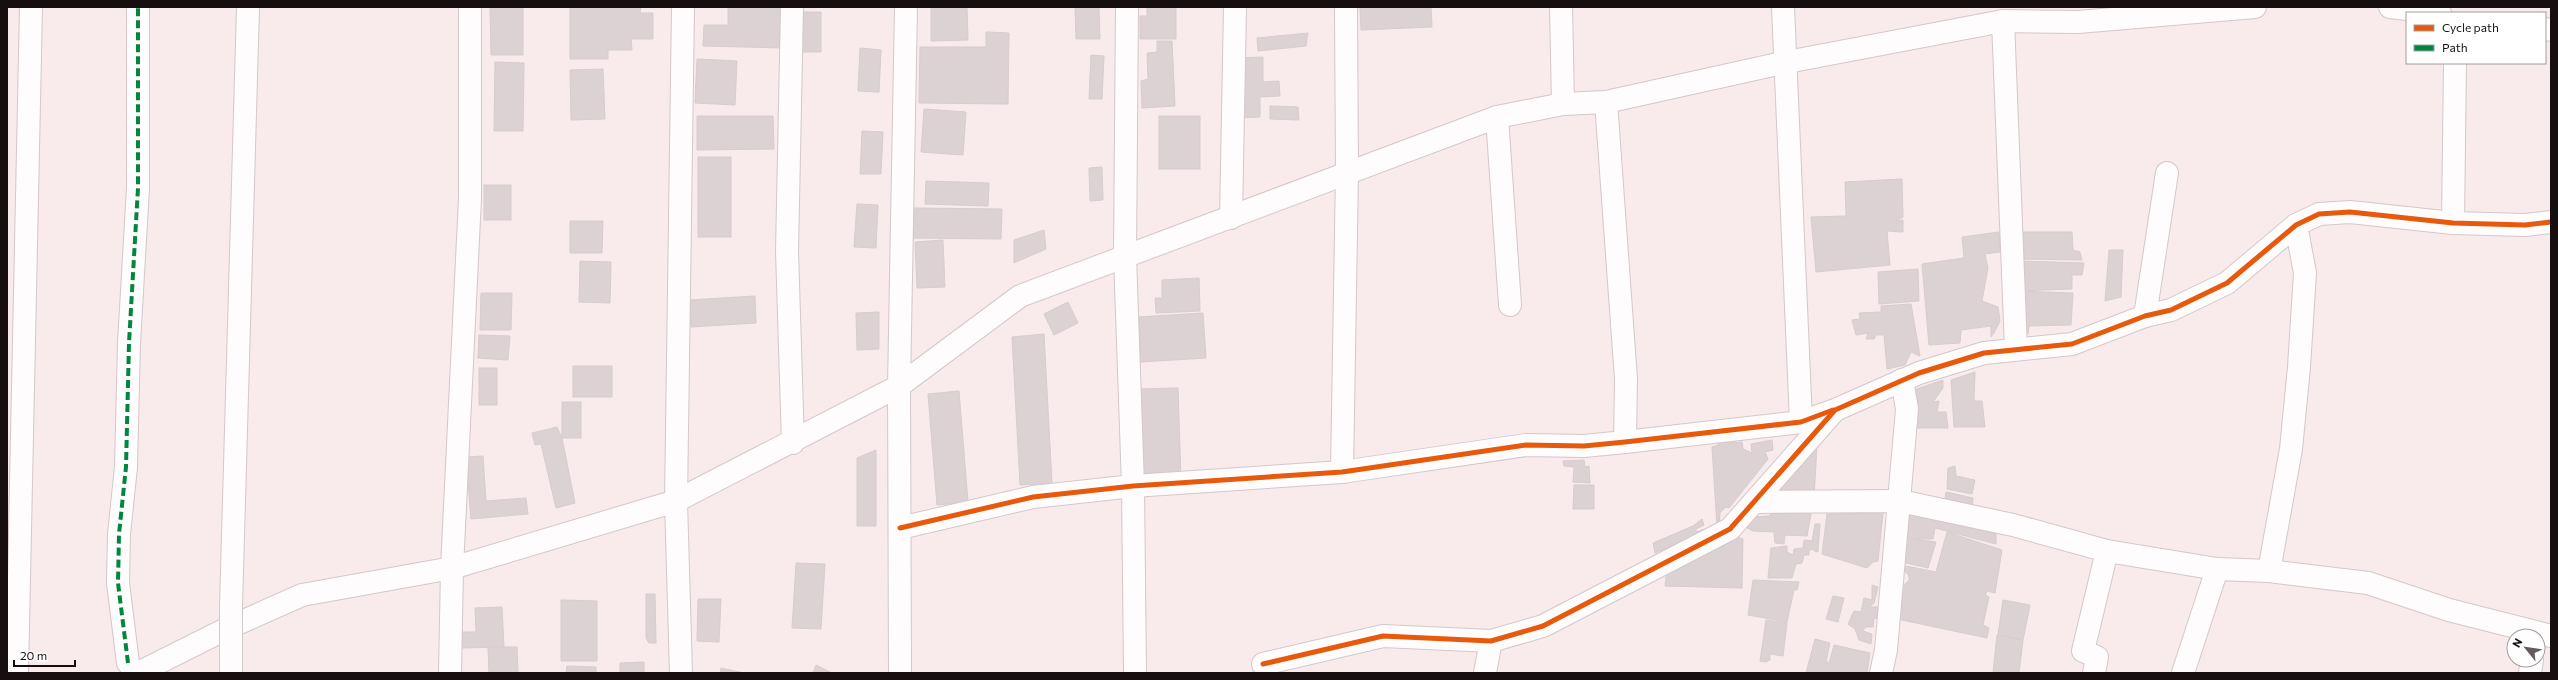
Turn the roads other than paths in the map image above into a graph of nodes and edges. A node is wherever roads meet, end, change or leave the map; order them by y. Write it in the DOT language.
graph roads {
  1 [pos="31,7"];
  2 [pos="138,7"];
  3 [pos="248,7"];
  4 [pos="470,7"];
  5 [pos="683,7"];
  6 [pos="792,7"];
  7 [pos="906,7"];
  8 [pos="1127,7"];
  9 [pos="1235,7"];
  10 [pos="1346,7"];
  11 [pos="1561,7"];
  12 [pos="1783,7"];
  13 [pos="2255,7"];
  14 [pos="2390,7"];
  15 [pos="2192,10"];
  16 [pos="2432,12"];
  17 [pos="2079,14"];
  18 [pos="2003,21"];
  19 [pos="1786,62"];
  20 [pos="2455,64"];
  21 [pos="1606,102"];
  22 [pos="1563,104"];
  23 [pos="1497,117"];
  24 [pos="1347,172"];
  25 [pos="2167,173"];
  26 [pos="1231,218"];
  27 [pos="2551,222"];
  28 [pos="2452,223"];
  29 [pos="2296,225"];
  30 [pos="1125,256"];
  31 [pos="1510,305"];
  32 [pos="2145,316"];
  33 [pos="2016,349"];
  34 [pos="1902,380"];
  35 [pos="899,386"];
  36 [pos="1835,410"];
  37 [pos="1801,422"];
  38 [pos="793,442"];
  39 [pos="1625,442"];
  40 [pos="1342,472"];
  41 [pos="1133,486"];
  42 [pos="1900,501"];
  43 [pos="676,502"];
  44 [pos="1755,502"];
  45 [pos="13,522"];
  46 [pos="900,528"];
  47 [pos="2107,551"];
  48 [pos="452,568"];
  49 [pos="2217,569"];
  50 [pos="2269,571"];
  51 [pos="2517,628"];
  52 [pos="1490,640"];
  53 [pos="231,663"];
  54 [pos="1263,664"];
  55 [pos="133,668"];
  56 [pos="17,673"];
  57 [pos="450,673"];
  58 [pos="681,673"];
  59 [pos="900,673"];
  60 [pos="1135,673"];
  61 [pos="1485,673"];
  62 [pos="1880,673"];
  63 [pos="2094,673"];
  64 [pos="2182,673"];
  1 -- 45 [label="street"];
  2 -- 55 [label="street"];
  3 -- 53 [label="street, bridge"];
  4 -- 48 [label="street"];
  5 -- 43 [label="street"];
  6 -- 38 [label="street"];
  7 -- 35 [label="street"];
  8 -- 30 [label="street"];
  9 -- 26 [label="street"];
  10 -- 24 [label="street"];
  11 -- 22 [label="street"];
  12 -- 19 [label="street"];
  13 -- 15 [label="street"];
  14 -- 16 [label="street"];
  15 -- 17 [label="street"];
  17 -- 18 [label="street"];
  18 -- 19 [label="street"];
  18 -- 33 [label="street"];
  19 -- 21 [label="street"];
  19 -- 37 [label="street"];
  20 -- 28 [label="street"];
  21 -- 22 [label="street"];
  21 -- 39 [label="street"];
  22 -- 23 [label="street"];
  23 -- 24 [label="street"];
  23 -- 31 [label="street"];
  24 -- 26 [label="street"];
  24 -- 40 [label="street"];
  25 -- 32 [label="street"];
  26 -- 30 [label="street"];
  27 -- 28 [label="street"];
  28 -- 29 [label="street"];
  29 -- 32 [label="street"];
  29 -- 50 [label="street"];
  30 -- 35 [label="street"];
  30 -- 41 [label="street"];
  32 -- 33 [label="street"];
  33 -- 34 [label="street"];
  34 -- 36 [label="street"];
  34 -- 42 [label="street"];
  35 -- 38 [label="street"];
  35 -- 46 [label="street"];
  36 -- 37 [label="street"];
  36 -- 44 [label="street"];
  37 -- 39 [label="street"];
  38 -- 43 [label="street"];
  39 -- 40 [label="street"];
  40 -- 41 [label="street"];
  41 -- 46 [label="street"];
  41 -- 60 [label="street"];
  42 -- 44 [label="street"];
  42 -- 47 [label="street"];
  42 -- 62 [label="street"];
  43 -- 48 [label="street"];
  43 -- 58 [label="street"];
  44 -- 52 [label="street"];
  45 -- 56 [label="street"];
  46 -- 59 [label="street"];
  47 -- 49 [label="street"];
  47 -- 63 [label="street"];
  48 -- 55 [label="street"];
  48 -- 57 [label="street"];
  49 -- 50 [label="street"];
  49 -- 64 [label="street"];
  50 -- 51 [label="street"];
  52 -- 54 [label="street"];
  52 -- 61 [label="street"];
}
